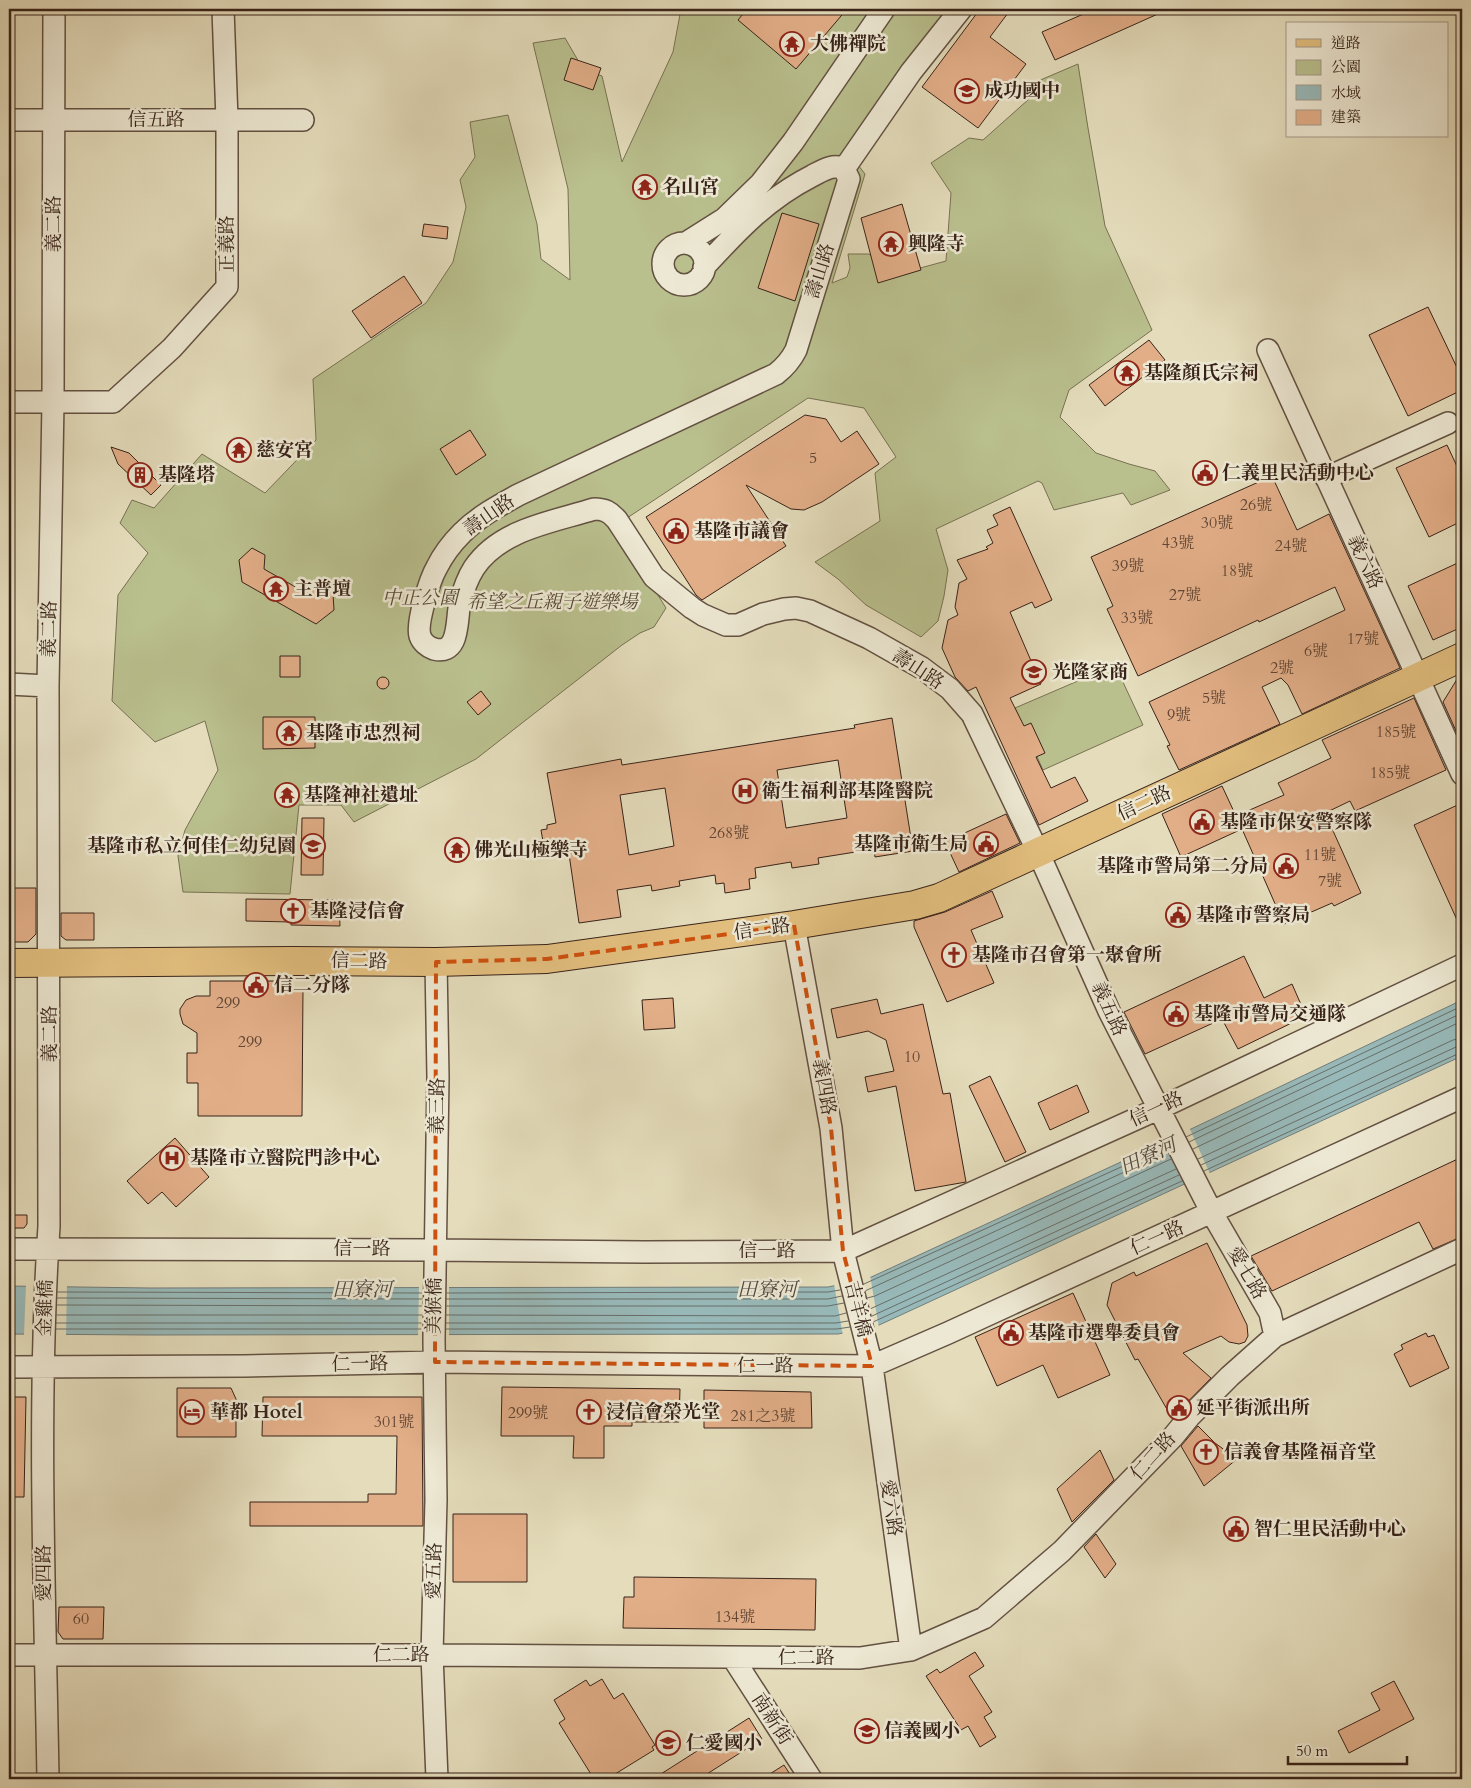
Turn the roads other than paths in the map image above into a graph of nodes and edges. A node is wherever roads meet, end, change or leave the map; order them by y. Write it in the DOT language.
graph roads {
  1 [pos="54,9"];
  2 [pos="223,9"];
  3 [pos="884,9"];
  4 [pos="960,9"];
  5 [pos="9,120"];
  6 [pos="54,120"];
  7 [pos="227,120"];
  8 [pos="302,120"];
  9 [pos="844,169"];
  10 [pos="686,243"];
  11 [pos="704,267"];
  12 [pos="1268,350"];
  13 [pos="9,402"];
  14 [pos="53,402"];
  15 [pos="1448,423"];
  16 [pos="1326,478"];
  17 [pos="1462,657"];
  18 [pos="1418,678"];
  19 [pos="9,684"];
  20 [pos="48,686"];
  21 [pos="1462,774"];
  22 [pos="1038,852"];
  23 [pos="794,925"];
  24 [pos="436,962"];
  25 [pos="9,963"];
  26 [pos="50,963"];
  27 [pos="1462,965"];
  28 [pos="1462,1097"];
  29 [pos="1158,1109"];
  30 [pos="1212,1213"];
  31 [pos="9,1249"];
  32 [pos="48,1249"];
  33 [pos="1462,1249"];
  34 [pos="435,1250"];
  35 [pos="843,1251"];
  36 [pos="1276,1336"];
  37 [pos="435,1362"];
  38 [pos="872,1366"];
  39 [pos="9,1367"];
  40 [pos="43,1367"];
  41 [pos="911,1650"];
  42 [pos="9,1655"];
  43 [pos="45,1655"];
  44 [pos="432,1655"];
  45 [pos="733,1658"];
  46 [pos="48,1779"];
  47 [pos="438,1779"];
  48 [pos="811,1779"];
  1 -- 6 [label="street, 義二路"];
  2 -- 7 [label="street, 正義路"];
  3 -- 10 [label="street"];
  4 -- 9 [label="street"];
  5 -- 6 [label="street, 信五路"];
  6 -- 7 [label="street, 信五路"];
  6 -- 14 [label="street, 義二路"];
  7 -- 8 [label="street, 信五路"];
  7 -- 14 [label="street, 正義路"];
  9 -- 11 [label="street"];
  9 -- 22 [label="street, 壽山路"];
  10 -- 11 [label="street"];
  10 -- 11 [label="street"];
  12 -- 16 [label="street, 義六路"];
  13 -- 14 [label="street, 正義路"];
  14 -- 20 [label="street, 義二路"];
  15 -- 16 [label="street"];
  16 -- 18 [label="street, 義六路"];
  17 -- 18 [label="main road, 信二路"];
  18 -- 21 [label="street, 義六路"];
  18 -- 22 [label="main road, 信二路"];
  19 -- 20 [label="street"];
  20 -- 26 [label="street, 義二路"];
  22 -- 23 [label="main road, 信二路"];
  22 -- 29 [label="street, 義五路"];
  23 -- 24 [label="main road, 信二路"];
  23 -- 35 [label="street, 義四路"];
  24 -- 26 [label="main road, 信二路"];
  24 -- 34 [label="street, 義三路"];
  25 -- 26 [label="main road, 信二路"];
  26 -- 32 [label="street, 義二路"];
  27 -- 29 [label="street, 信一路"];
  28 -- 30 [label="street, 仁一路"];
  29 -- 30 [label="street, 義五路"];
  29 -- 35 [label="street, 信一路"];
  30 -- 36 [label="street, 愛七路"];
  30 -- 38 [label="street, 仁一路"];
  31 -- 32 [label="street, 信一路"];
  32 -- 34 [label="street, 信一路"];
  32 -- 40 [label="street, 金雞橋"];
  33 -- 36 [label="street, 仁二路"];
  34 -- 35 [label="street, 信一路"];
  34 -- 37 [label="street, 美猴橋"];
  35 -- 38 [label="street, 吉羊橋"];
  36 -- 41 [label="street, 仁二路"];
  37 -- 38 [label="street, 仁一路"];
  37 -- 40 [label="street, 仁一路"];
  37 -- 44 [label="street, 愛五路"];
  38 -- 41 [label="street, 愛六路"];
  39 -- 40 [label="street, 仁一路"];
  40 -- 43 [label="street, 愛四路"];
  41 -- 45 [label="street, 仁二路"];
  42 -- 43 [label="street, 仁二路"];
  43 -- 44 [label="street, 仁二路"];
  43 -- 46 [label="street, 愛四路"];
  44 -- 45 [label="street, 仁二路"];
  44 -- 47 [label="street, 愛五路"];
  45 -- 48 [label="street, 南新街"];
}
